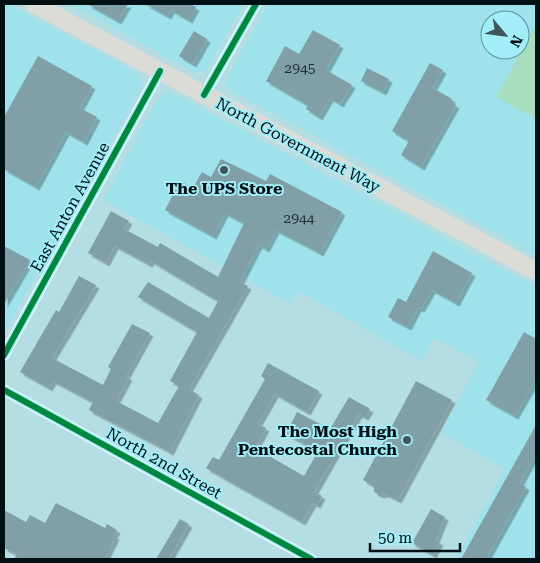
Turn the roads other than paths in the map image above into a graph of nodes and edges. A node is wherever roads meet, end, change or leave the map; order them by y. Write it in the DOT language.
graph roads {
  1 [pos="256,4"];
  2 [pos="40,5"];
  3 [pos="160,71"];
  4 [pos="204,96"];
  5 [pos="536,271"];
  6 [pos="4,355"];
  7 [pos="4,390"];
  8 [pos="311,559"];
  1 -- 4 [label="street"];
  2 -- 3 [label="main road, North Government Way"];
  3 -- 4 [label="main road, North Government Way"];
  3 -- 6 [label="street, East Anton Avenue"];
  4 -- 5 [label="main road, North Government Way"];
  7 -- 8 [label="street, North 2nd Street"];
}
